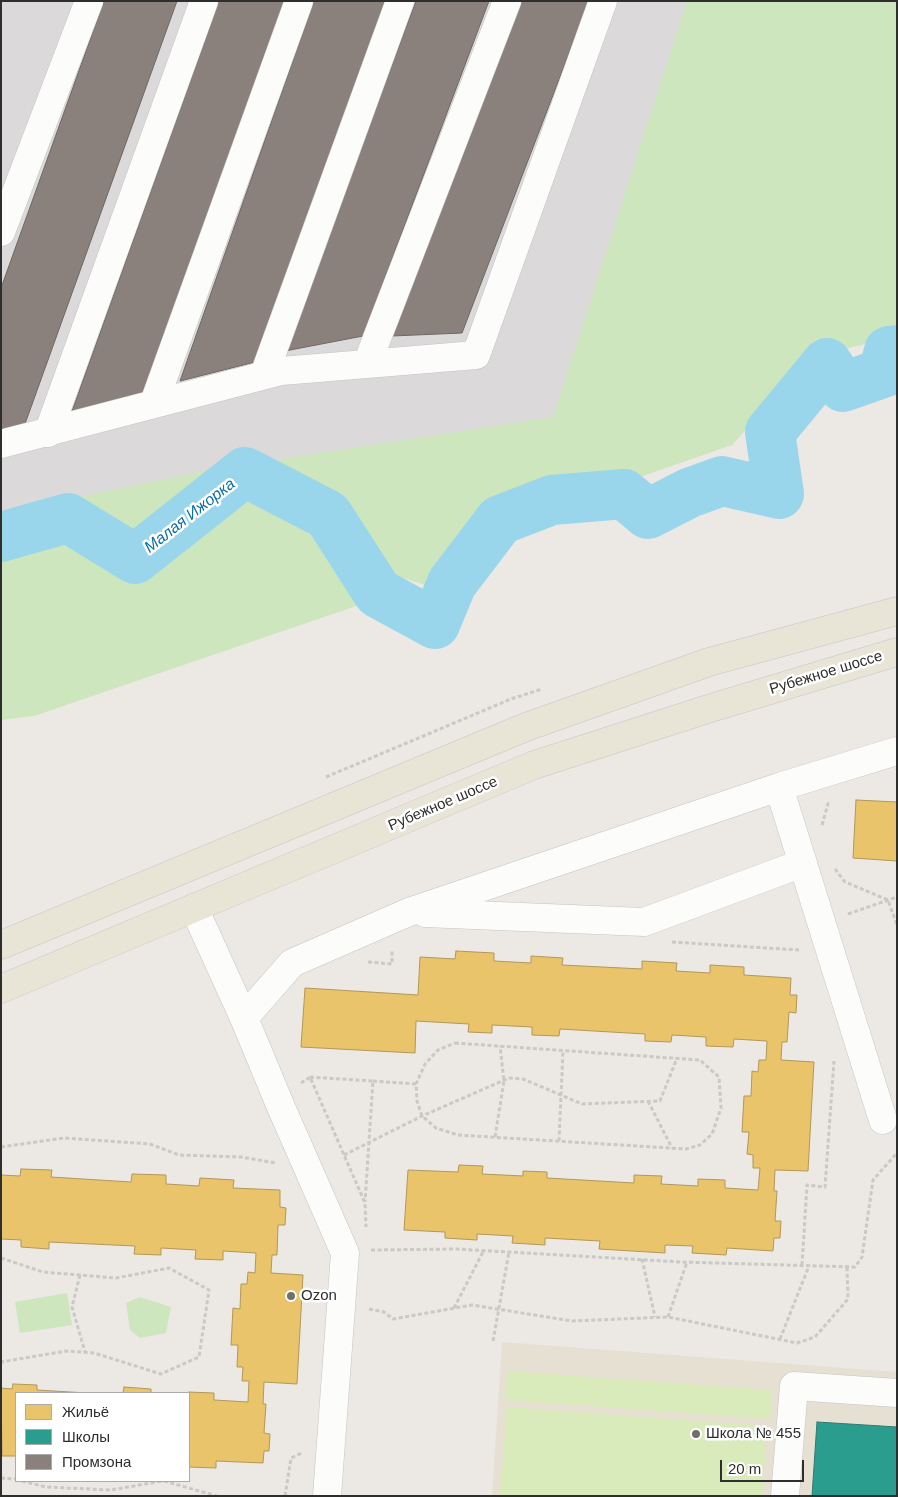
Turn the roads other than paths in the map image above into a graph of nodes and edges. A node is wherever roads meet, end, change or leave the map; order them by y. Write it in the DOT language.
graph roads {
  1 [pos="89,1"];
  2 [pos="204,1"];
  3 [pos="299,1"];
  4 [pos="400,1"];
  5 [pos="507,1"];
  6 [pos="603,1"];
  7 [pos="1,232"];
  8 [pos="367,364"];
  9 [pos="264,375"];
  10 [pos="154,403"];
  11 [pos="48,433"];
  12 [pos="1,444"];
  13 [pos="897,611"];
  14 [pos="897,652"];
  15 [pos="897,751"];
  16 [pos="779,787"];
  17 [pos="803,863"];
  18 [pos="194,908"];
  19 [pos="409,912"];
  20 [pos="1,945"];
  21 [pos="1,989"];
  22 [pos="244,1018"];
  23 [pos="883,1120"];
  24 [pos="897,1393"];
  25 [pos="327,1496"];
  26 [pos="785,1496"];
  1 -- 7 [label="lane"];
  2 -- 11 [label="lane"];
  3 -- 10 [label="lane"];
  4 -- 9 [label="lane"];
  5 -- 8 [label="lane"];
  6 -- 8 [label="lane"];
  8 -- 9 [label="lane"];
  9 -- 10 [label="lane"];
  10 -- 11 [label="lane"];
  11 -- 12 [label="lane"];
  13 -- 20 [label="main road"];
  14 -- 18 [label="main road, Рубежное шоссе"];
  15 -- 16 [label="lane"];
  16 -- 17 [label="lane"];
  16 -- 19 [label="lane"];
  17 -- 19 [label="lane"];
  17 -- 23 [label="lane"];
  18 -- 21 [label="main road, Рубежное шоссе"];
  18 -- 22 [label="lane"];
  19 -- 22 [label="lane"];
  22 -- 25 [label="lane"];
  24 -- 26 [label="lane"];
}
